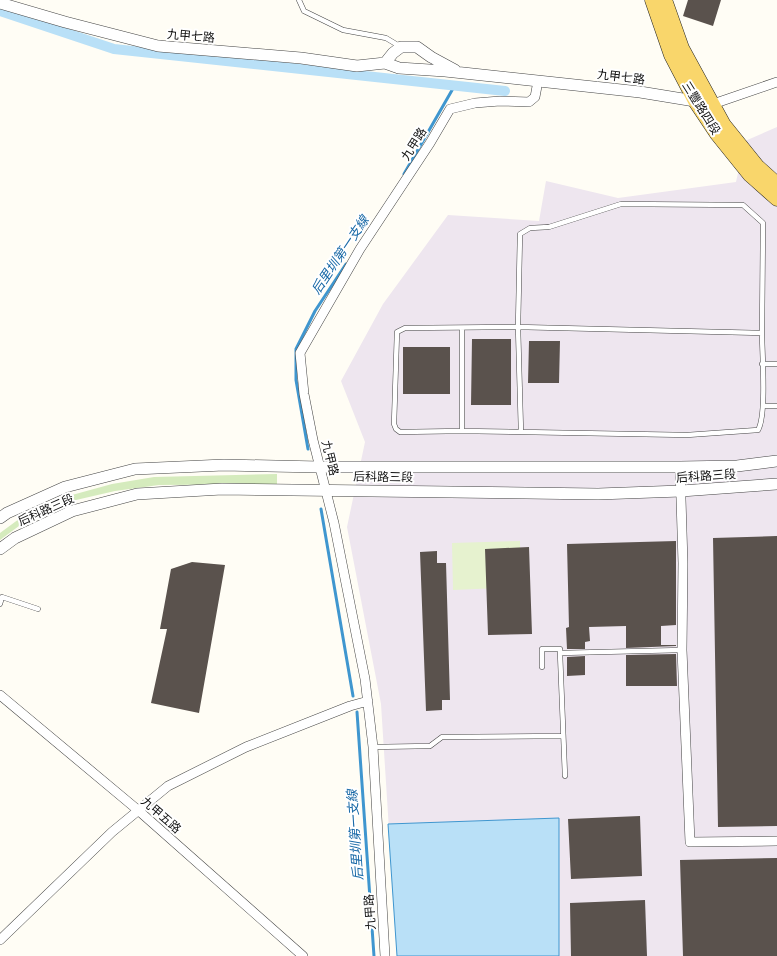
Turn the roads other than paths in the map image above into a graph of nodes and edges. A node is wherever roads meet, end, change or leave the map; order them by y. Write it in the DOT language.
graph roads {
  1 [pos="299,0"];
  2 [pos="652,0"];
  3 [pos="665,0"];
  4 [pos="0,3"];
  5 [pos="401,47"];
  6 [pos="385,63"];
  7 [pos="458,72"];
  8 [pos="538,81"];
  9 [pos="777,82"];
  10 [pos="695,101"];
  11 [pos="713,104"];
  12 [pos="777,184"];
  13 [pos="777,199"];
  14 [pos="518,327"];
  15 [pos="462,328"];
  16 [pos="762,333"];
  17 [pos="762,364"];
  18 [pos="777,364"];
  19 [pos="763,406"];
  20 [pos="777,406"];
  21 [pos="462,431"];
  22 [pos="521,432"];
  23 [pos="777,461"];
  24 [pos="320,467"];
  25 [pos="680,467"];
  26 [pos="777,484"];
  27 [pos="326,490"];
  28 [pos="681,492"];
  29 [pos="0,518"];
  30 [pos="0,549"];
  31 [pos="0,604"];
  32 [pos="38,609"];
  33 [pos="682,650"];
  34 [pos="560,653"];
  35 [pos="542,667"];
  36 [pos="0,695"];
  37 [pos="368,701"];
  38 [pos="563,736"];
  39 [pos="373,747"];
  40 [pos="565,776"];
  41 [pos="139,811"];
  42 [pos="777,841"];
  43 [pos="0,940"];
  44 [pos="303,956"];
  45 [pos="385,956"];
  1 -- 5 [label="lane"];
  2 -- 10 [label="main road, 三豐路四段"];
  3 -- 11 [label="main road, 三豐路四段"];
  4 -- 6 [label="street, 九甲七路"];
  5 -- 6 [label="street"];
  5 -- 7 [label="street, 九甲七路"];
  6 -- 7 [label="street, 九甲七路"];
  7 -- 8 [label="street, 九甲七路"];
  8 -- 10 [label="street, 九甲七路"];
  8 -- 24 [label="street, 九甲路"];
  9 -- 11 [label="street, 九甲七路"];
  10 -- 11 [label="street, 九甲七路"];
  10 -- 13 [label="main road, 三豐路四段"];
  11 -- 12 [label="main road, 三豐路四段"];
  14 -- 15 [label="lane"];
  14 -- 16 [label="lane"];
  14 -- 16 [label="lane"];
  14 -- 22 [label="lane"];
  15 -- 21 [label="lane"];
  15 -- 21 [label="lane"];
  16 -- 17 [label="lane"];
  17 -- 18 [label="lane"];
  17 -- 19 [label="lane"];
  19 -- 20 [label="lane"];
  19 -- 22 [label="lane"];
  21 -- 22 [label="lane"];
  23 -- 25 [label="street, 后科路三段"];
  24 -- 25 [label="street, 后科路三段"];
  24 -- 27 [label="street, 九甲路"];
  24 -- 29 [label="street, 后科路三段"];
  25 -- 28 [label="street"];
  26 -- 28 [label="street, 后科路三段"];
  27 -- 28 [label="street, 后科路三段"];
  27 -- 30 [label="street, 后科路三段"];
  27 -- 37 [label="street, 九甲路"];
  28 -- 33 [label="street"];
  31 -- 32 [label="lane"];
  33 -- 34 [label="lane"];
  33 -- 42 [label="street"];
  34 -- 35 [label="lane"];
  34 -- 38 [label="lane"];
  36 -- 41 [label="street, 九甲五路"];
  37 -- 39 [label="street, 九甲路"];
  37 -- 41 [label="street"];
  38 -- 39 [label="lane"];
  38 -- 40 [label="lane"];
  39 -- 45 [label="street, 九甲路"];
  41 -- 43 [label="street"];
  41 -- 44 [label="street, 九甲五路"];
}
